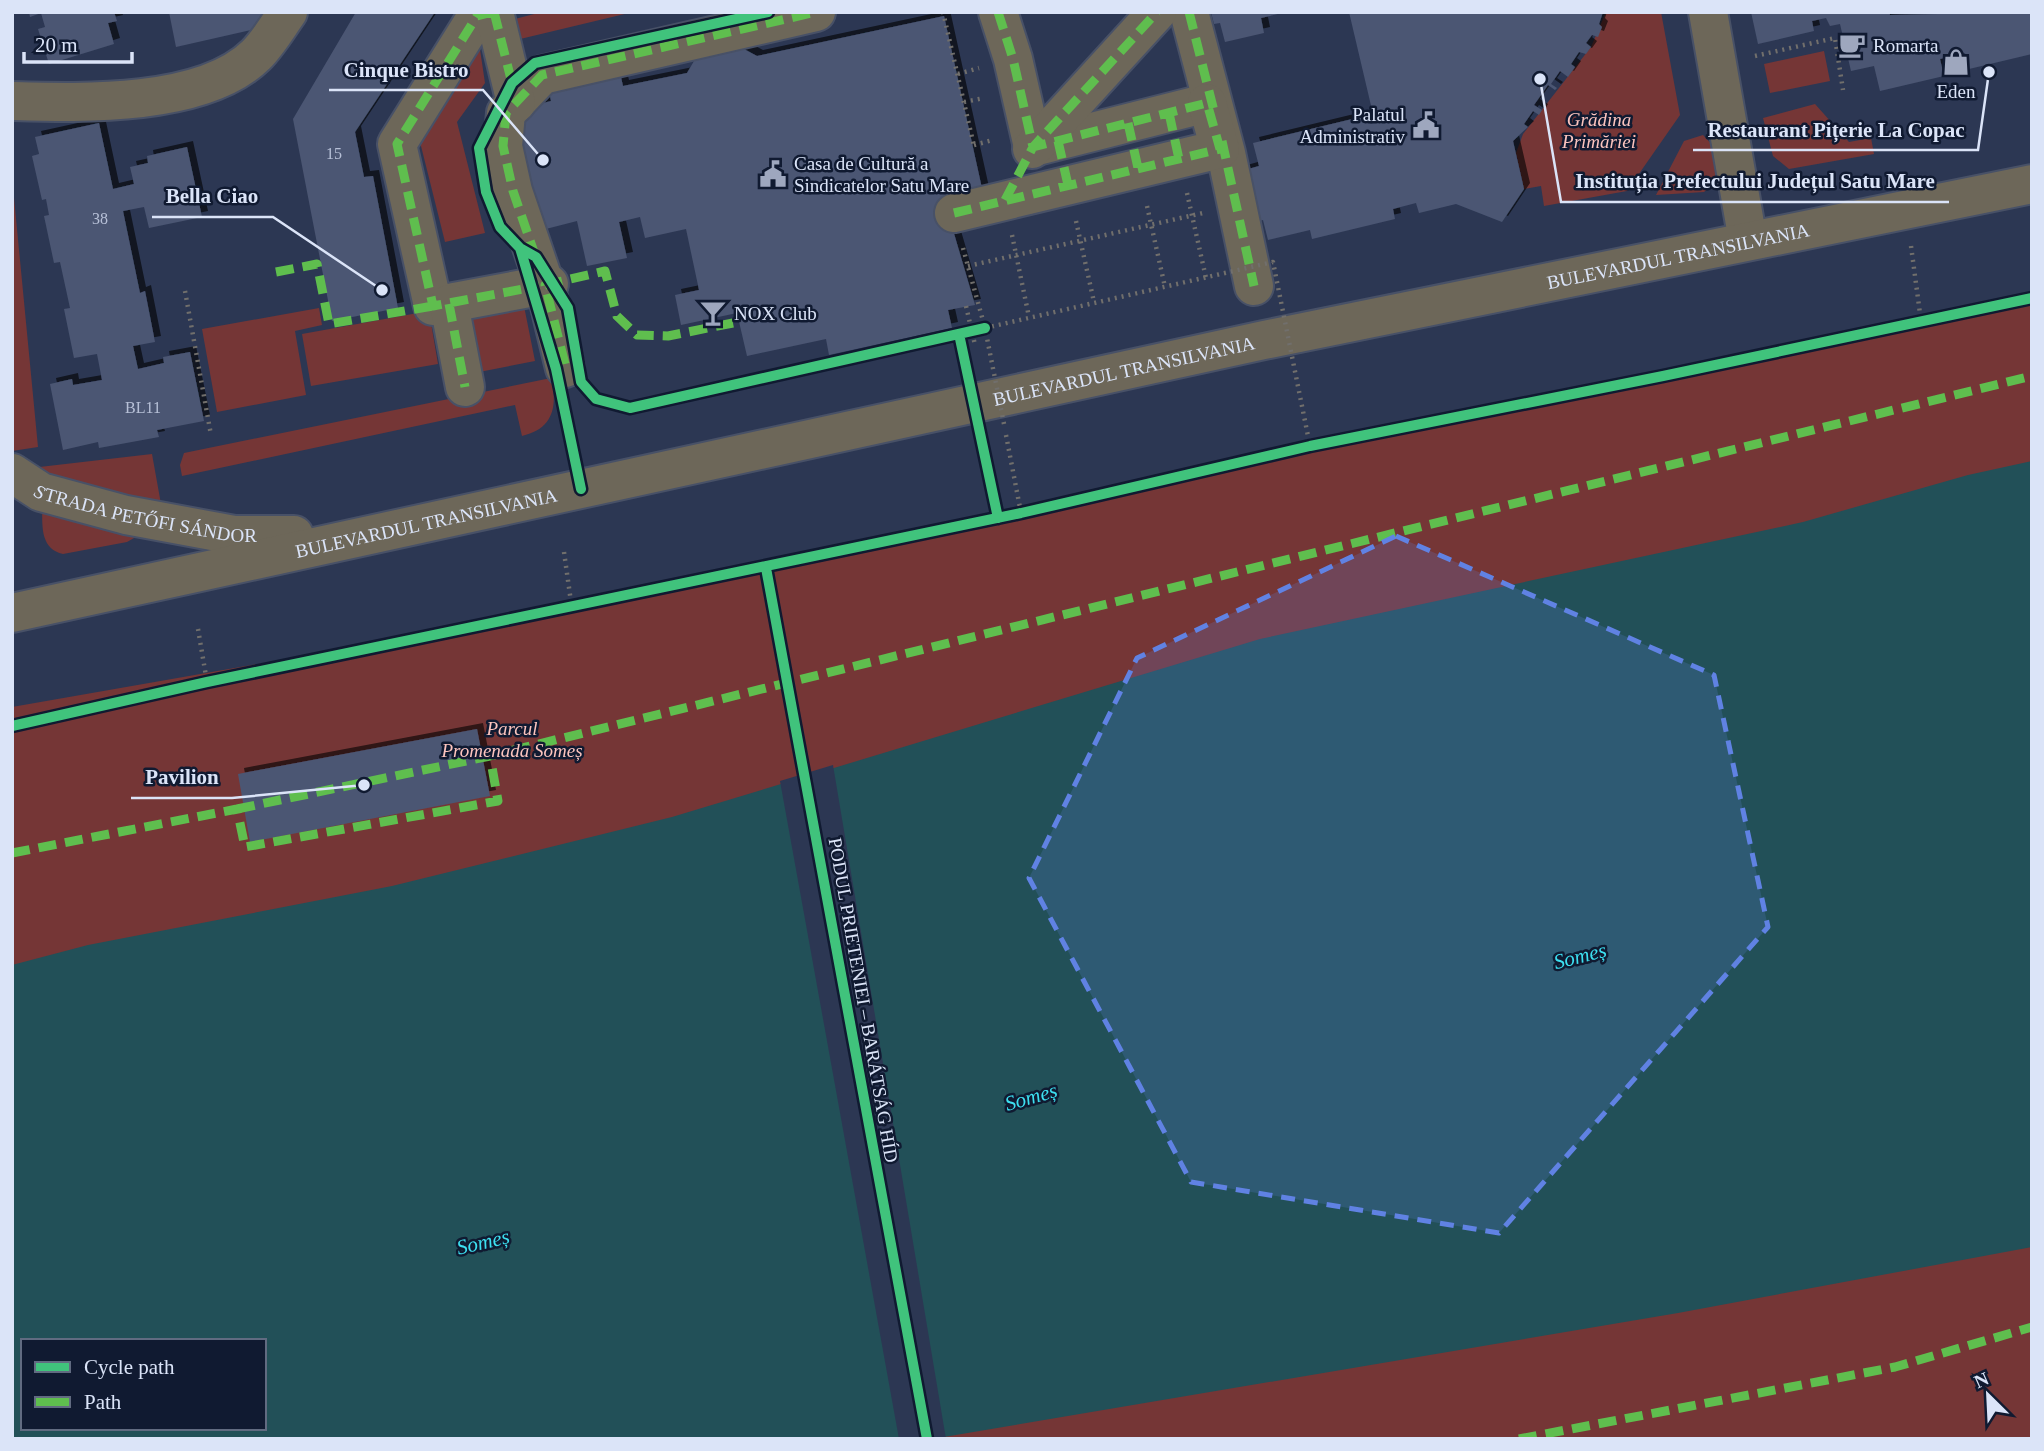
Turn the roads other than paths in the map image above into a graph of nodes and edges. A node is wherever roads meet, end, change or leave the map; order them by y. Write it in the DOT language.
graph roads {
  1 [pos="288,12"];
  2 [pos="494,12"];
  3 [pos="816,12"];
  4 [pos="998,12"];
  5 [pos="1157,12"];
  6 [pos="1189,12"];
  7 [pos="1708,12"];
  8 [pos="12,101"];
  9 [pos="516,103"];
  10 [pos="1209,103"];
  11 [pos="1169,113"];
  12 [pos="1128,123"];
  13 [pos="1045,144"];
  14 [pos="1179,159"];
  15 [pos="1138,168"];
  16 [pos="2032,184"];
  17 [pos="1068,185"];
  18 [pos="1005,200"];
  19 [pos="954,213"];
  20 [pos="1748,241"];
  21 [pos="547,285"];
  22 [pos="1254,286"];
  23 [pos="449,304"];
  24 [pos="565,368"];
  25 [pos="465,387"];
  26 [pos="12,473"];
  27 [pos="367,536"];
  28 [pos="12,613"];
  1 -- 8 [label="street"];
  2 -- 9 [label="street"];
  2 -- 23 [label="street"];
  3 -- 9 [label="street"];
  4 -- 13 [label="street"];
  5 -- 13 [label="street"];
  6 -- 10 [label="street"];
  7 -- 20 [label="street"];
  9 -- 21 [label="street"];
  10 -- 11 [label="street"];
  10 -- 14 [label="street"];
  10 -- 22 [label="street"];
  11 -- 12 [label="street"];
  11 -- 14 [label="street"];
  12 -- 13 [label="street"];
  12 -- 15 [label="street"];
  13 -- 17 [label="street"];
  13 -- 18 [label="street"];
  14 -- 15 [label="street"];
  15 -- 17 [label="street"];
  16 -- 20 [label="street, BULEVARDUL TRANSILVANIA"];
  17 -- 18 [label="street"];
  18 -- 19 [label="street"];
  20 -- 27 [label="street, BULEVARDUL TRANSILVANIA"];
  21 -- 23 [label="street"];
  21 -- 24 [label="street"];
  23 -- 25 [label="street"];
  26 -- 27 [label="street, STRADA PETŐFI SÁNDOR"];
  27 -- 28 [label="street, BULEVARDUL TRANSILVANIA"];
}
